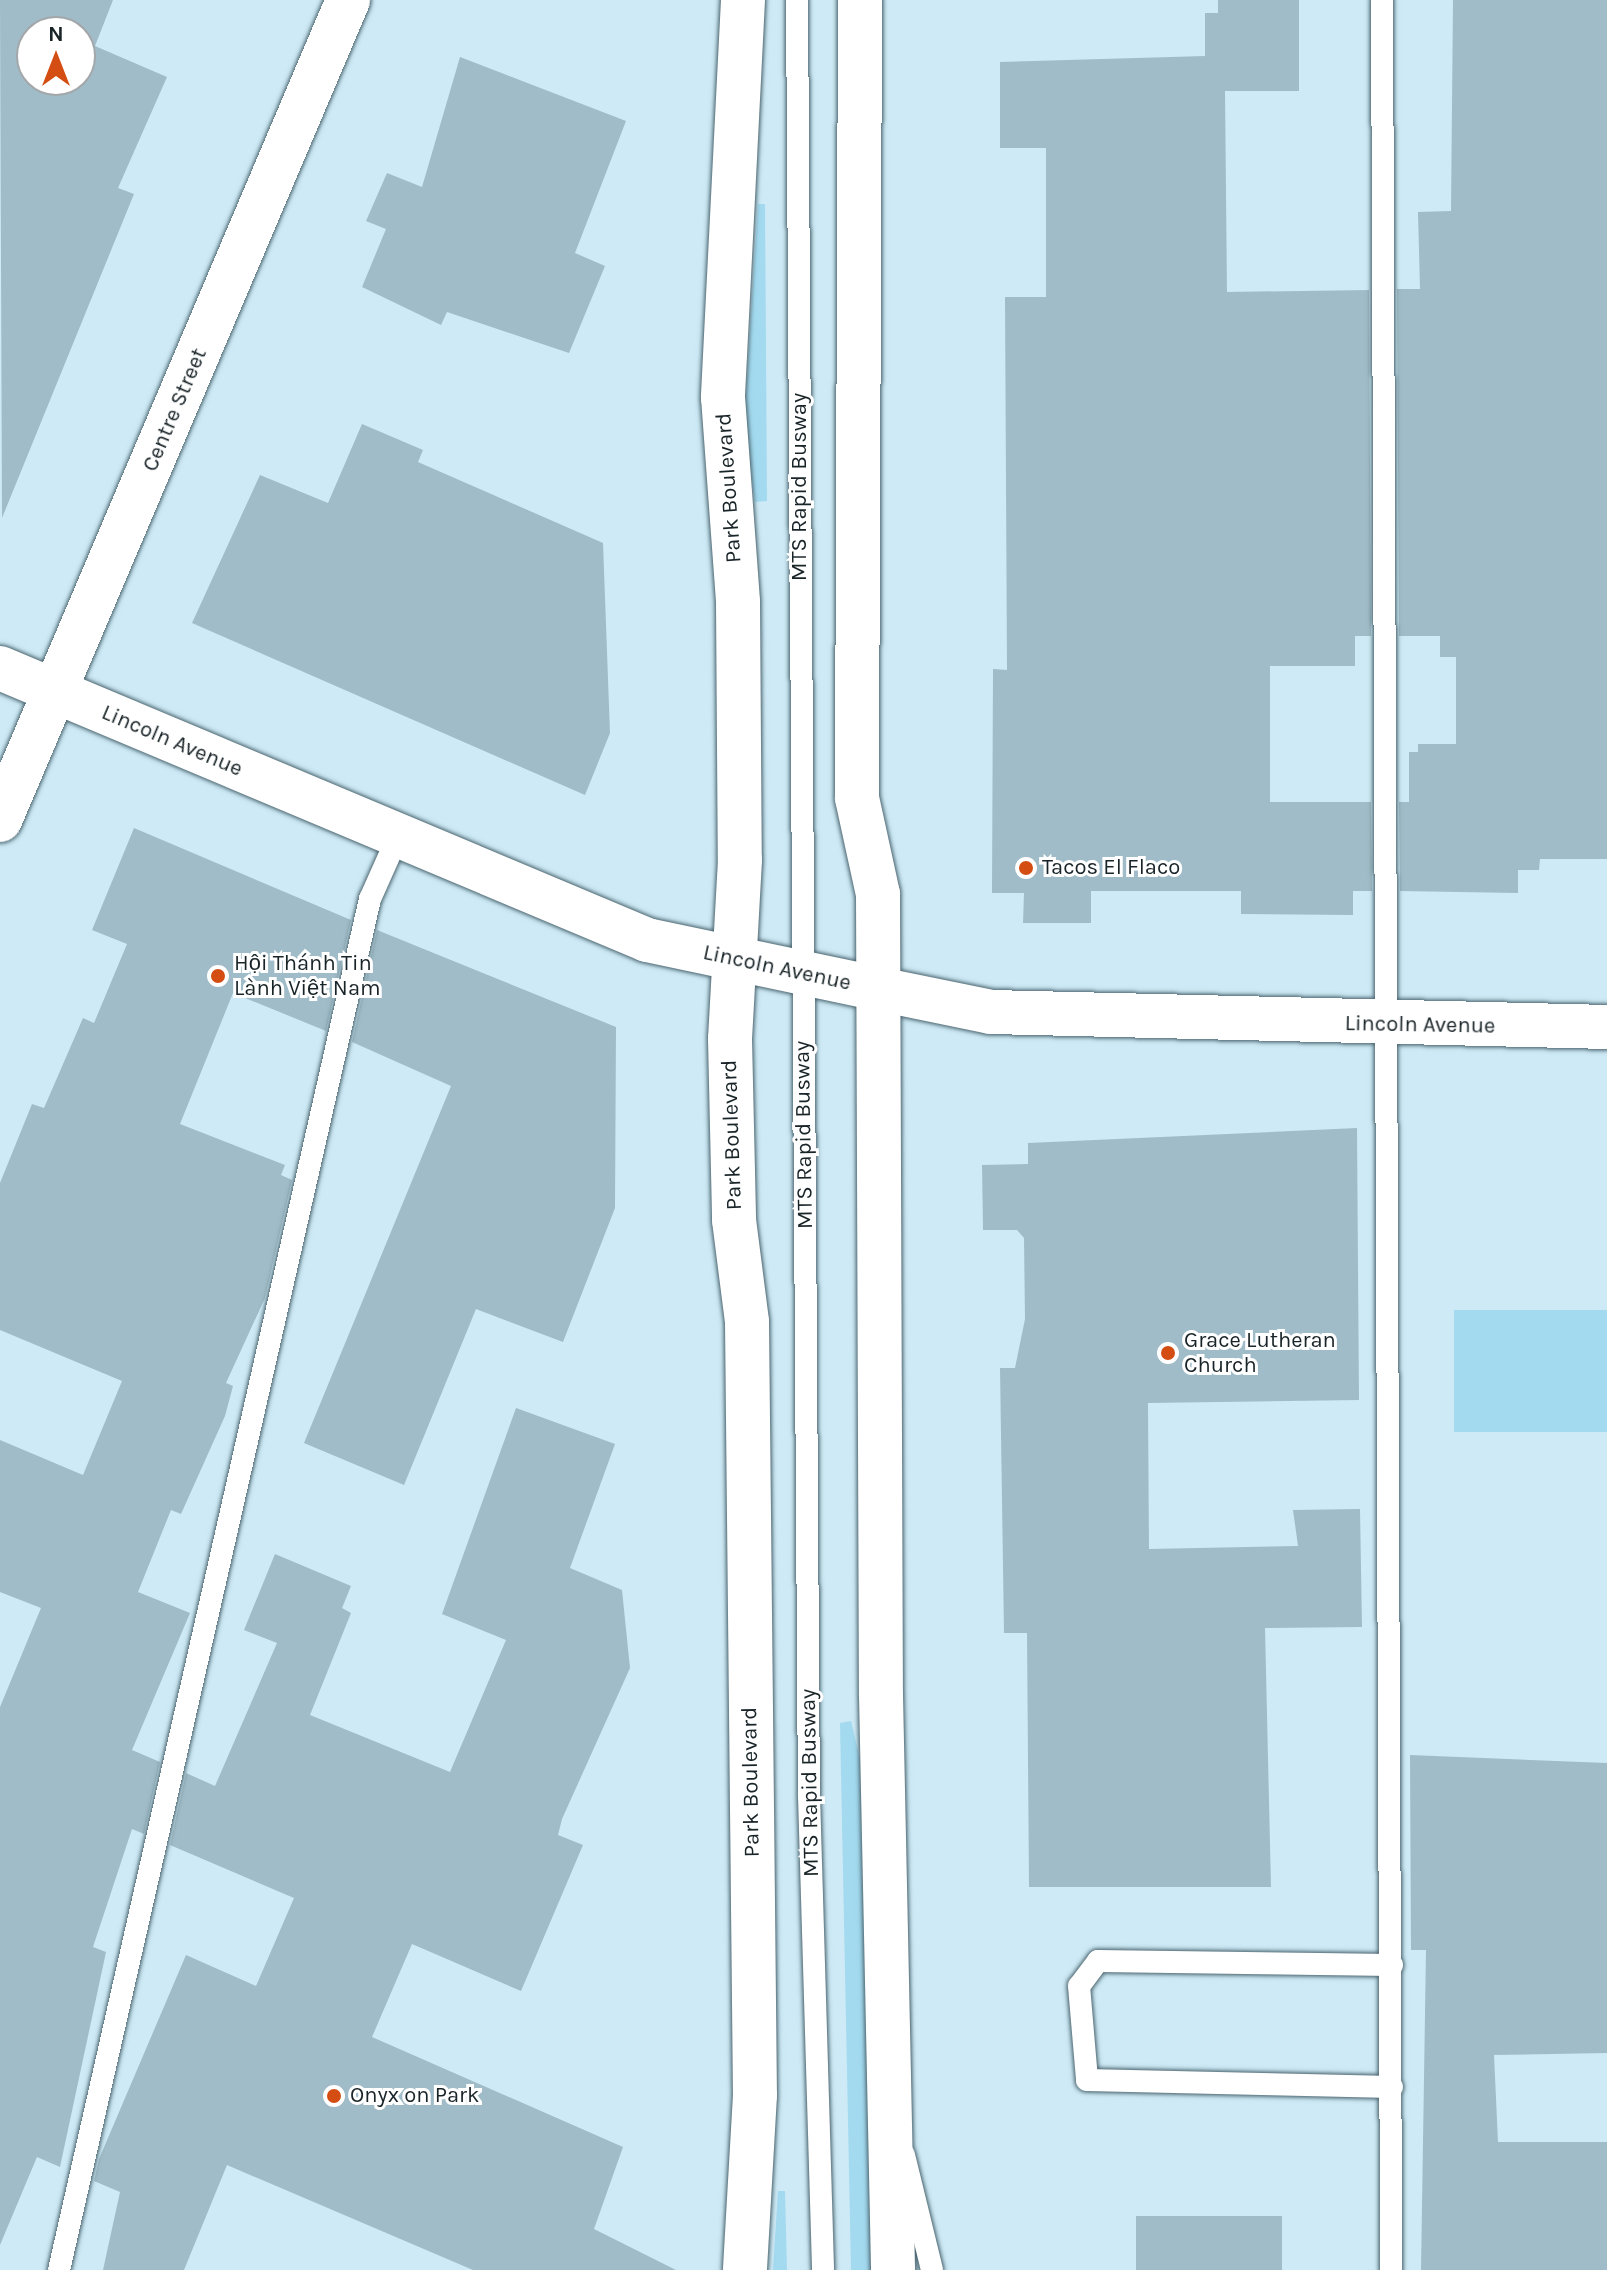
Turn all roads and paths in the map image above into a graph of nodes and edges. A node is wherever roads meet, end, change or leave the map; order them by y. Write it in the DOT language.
graph roads {
  1 [pos="348,0"];
  2 [pos="743,0"];
  3 [pos="797,0"];
  4 [pos="860,0"];
  5 [pos="1382,0"];
  6 [pos="0,668"];
  7 [pos="53,691"];
  8 [pos="0,820"];
  9 [pos="398,836"];
  10 [pos="737,960"];
  11 [pos="803,973"];
  12 [pos="879,989"];
  13 [pos="1385,1026"];
  14 [pos="1607,1027"];
  15 [pos="1392,1965"];
  16 [pos="1392,2087"];
  17 [pos="890,2110"];
  18 [pos="59,2270"];
  19 [pos="745,2270"];
  20 [pos="823,2270"];
  21 [pos="893,2270"];
  22 [pos="932,2270"];
  23 [pos="1391,2270"];
  1 -- 7 [label="main road, Centre Street"];
  2 -- 10 [label="main road, Park Boulevard"];
  3 -- 11 [label="lane, MTS Rapid Busway"];
  4 -- 12 [label="main road"];
  5 -- 13 [label="lane"];
  6 -- 7 [label="main road, Lincoln Avenue"];
  7 -- 8 [label="main road, Centre Street"];
  7 -- 9 [label="main road, Lincoln Avenue"];
  9 -- 10 [label="main road, Lincoln Avenue"];
  9 -- 18 [label="lane"];
  10 -- 11 [label="main road, Lincoln Avenue"];
  10 -- 19 [label="main road, Park Boulevard"];
  11 -- 12 [label="main road, Lincoln Avenue"];
  11 -- 20 [label="lane, MTS Rapid Busway"];
  12 -- 13 [label="main road, Lincoln Avenue"];
  12 -- 17 [label="main road"];
  13 -- 14 [label="main road, Lincoln Avenue"];
  13 -- 15 [label="lane"];
  15 -- 16 [label="lane"];
  15 -- 16 [label="lane"];
  16 -- 23 [label="lane"];
  17 -- 21 [label="main road"];
  17 -- 22 [label="lane"];
}
